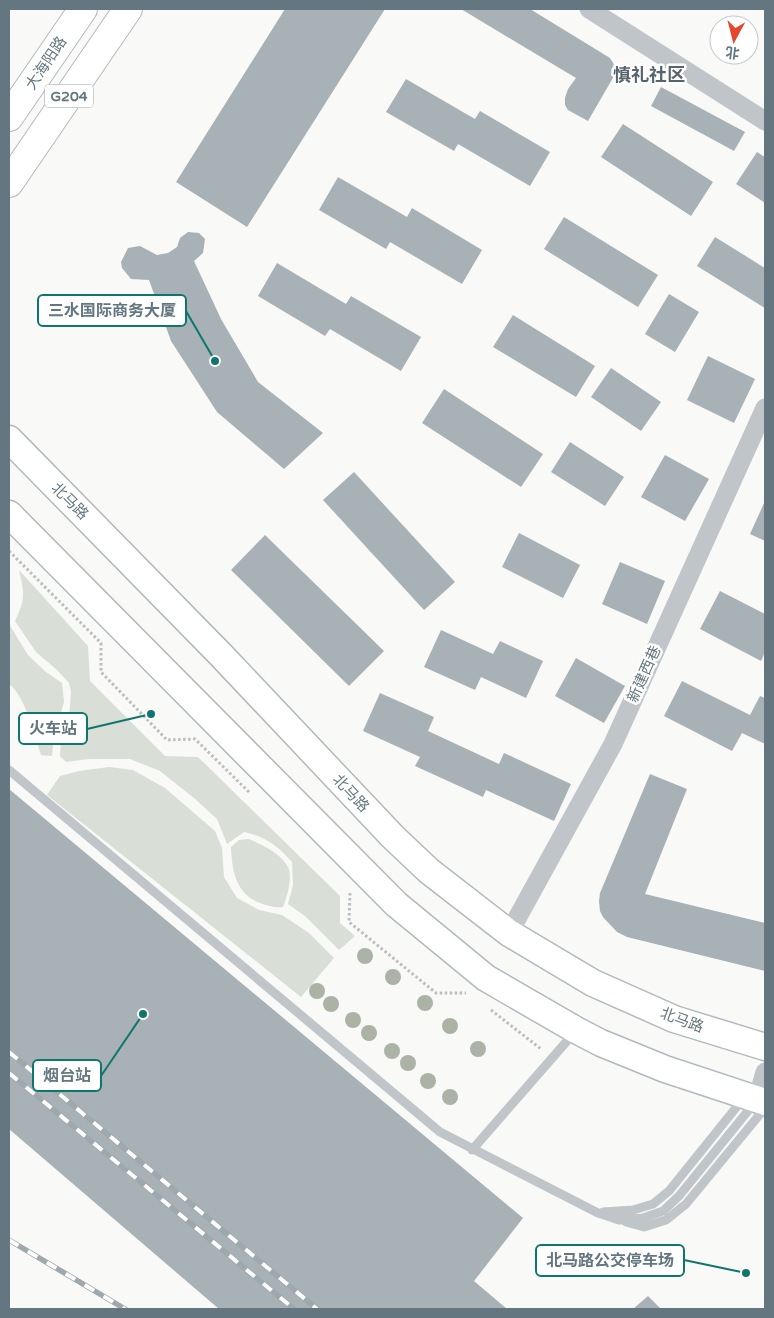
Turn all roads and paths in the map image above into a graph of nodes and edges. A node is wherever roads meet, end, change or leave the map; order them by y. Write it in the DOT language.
graph roads {
  1 [pos="83,9"];
  2 [pos="128,9"];
  3 [pos="589,9"];
  4 [pos="9,117"];
  5 [pos="765,120"];
  6 [pos="9,183"];
  7 [pos="765,408"];
  8 [pos="9,439"];
  9 [pos="9,514"];
  10 [pos="9,551"];
  11 [pos="9,770"];
  12 [pos="252,795"];
  13 [pos="344,886"];
  14 [pos="509,933"];
  15 [pos="469,993"];
  16 [pos="484,1004"];
  17 [pos="576,1030"];
  18 [pos="765,1046"];
  19 [pos="552,1057"];
  20 [pos="765,1072"];
  21 [pos="758,1102"];
  22 [pos="472,1150"];
  23 [pos="598,1213"];
  1 -- 4 [label="highway, 大海阳路 / G204"];
  2 -- 6 [label="highway, G204"];
  3 -- 5 [label="street"];
  7 -- 14 [label="street, 新建西巷"];
  8 -- 14 [label="main road, 北马路"];
  9 -- 17 [label="main road"];
  10 -- 12 [label="path"];
  11 -- 22 [label="lane"];
  13 -- 15 [label="path"];
  14 -- 18 [label="main road, 北马路"];
  16 -- 19 [label="path"];
  17 -- 19 [label="lane"];
  17 -- 21 [label="main road"];
  19 -- 22 [label="lane"];
  20 -- 21 [label="street"];
  21 -- 23 [label="lane"];
  21 -- 23 [label="lane"];
  22 -- 23 [label="lane"];
}
